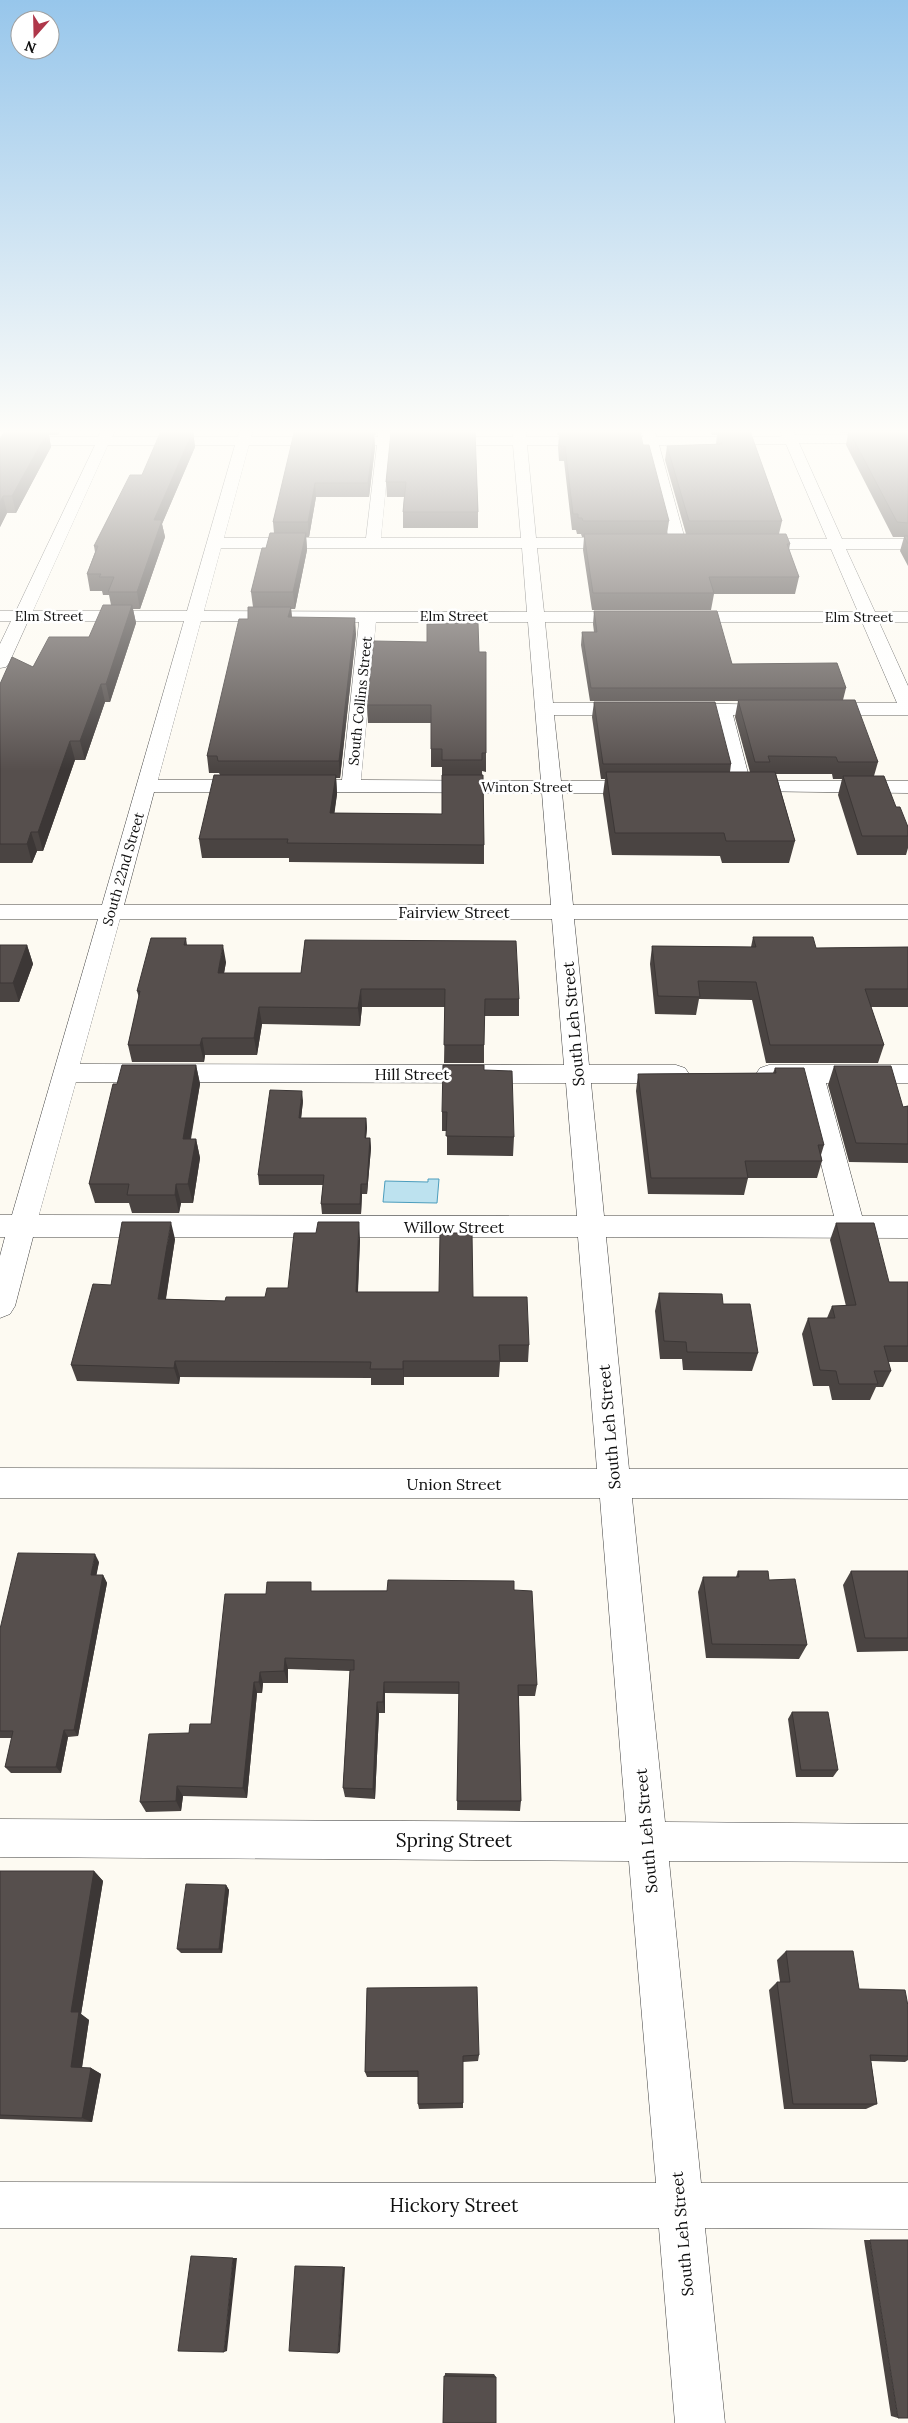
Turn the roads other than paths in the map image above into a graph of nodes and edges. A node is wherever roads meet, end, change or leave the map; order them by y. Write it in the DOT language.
graph roads {
  1 [pos="56,544"];
  2 [pos="216,544"];
  3 [pos="530,544"];
  4 [pos="836,544"];
  5 [pos="0,616"];
  6 [pos="22,616"];
  7 [pos="195,616"];
  8 [pos="368,616"];
  9 [pos="536,616"];
  10 [pos="644,617"];
  11 [pos="663,617"];
  12 [pos="869,617"];
  13 [pos="908,617"];
  14 [pos="0,663"];
  15 [pos="545,708"];
  16 [pos="908,708"];
  17 [pos="722,709"];
  18 [pos="147,786"];
  19 [pos="351,786"];
  20 [pos="552,787"];
  21 [pos="656,787"];
  22 [pos="908,787"];
  23 [pos="0,912"];
  24 [pos="111,912"];
  25 [pos="563,912"];
  26 [pos="908,912"];
  27 [pos="66,1073"];
  28 [pos="578,1074"];
  29 [pos="704,1074"];
  30 [pos="743,1074"];
  31 [pos="811,1074"];
  32 [pos="908,1074"];
  33 [pos="11,1226"];
  34 [pos="592,1227"];
  35 [pos="851,1227"];
  36 [pos="908,1227"];
  37 [pos="0,1306"];
  38 [pos="0,1483"];
  39 [pos="614,1484"];
  40 [pos="908,1484"];
  41 [pos="0,1838"];
  42 [pos="646,1841"];
  43 [pos="908,1843"];
  44 [pos="0,2204"];
  45 [pos="680,2205"];
  46 [pos="908,2206"];
  47 [pos="700,2423"];
  1 -- 6 [label="street"];
  2 -- 7 [label="street, South 22nd Street"];
  3 -- 9 [label="street, South Leh Street"];
  4 -- 12 [label="street"];
  5 -- 6 [label="street, Elm Street"];
  6 -- 7 [label="street, Elm Street"];
  6 -- 14 [label="street"];
  7 -- 8 [label="street, Elm Street"];
  7 -- 18 [label="street, South 22nd Street"];
  8 -- 9 [label="street, Elm Street"];
  8 -- 19 [label="street, South Collins Street"];
  9 -- 10 [label="street, Elm Street"];
  9 -- 15 [label="street, South Leh Street"];
  11 -- 12 [label="street, Elm Street"];
  12 -- 13 [label="street, Elm Street"];
  12 -- 16 [label="street"];
  15 -- 17 [label="street"];
  15 -- 20 [label="street, South Leh Street"];
  16 -- 17 [label="street"];
  17 -- 22 [label="street"];
  18 -- 19 [label="street, Winton Street"];
  18 -- 24 [label="street, South 22nd Street"];
  19 -- 20 [label="street, Winton Street"];
  20 -- 21 [label="street, Winton Street"];
  20 -- 25 [label="street, South Leh Street"];
  23 -- 24 [label="street, Fairview Street"];
  24 -- 25 [label="street, Fairview Street"];
  24 -- 27 [label="street, South 22nd Street"];
  25 -- 26 [label="street, Fairview Street"];
  25 -- 28 [label="street, South Leh Street"];
  27 -- 28 [label="street, Hill Street"];
  27 -- 33 [label="street, South 22nd Street"];
  28 -- 29 [label="street, Hill Street"];
  28 -- 34 [label="street, South Leh Street"];
  30 -- 31 [label="street"];
  31 -- 32 [label="street"];
  31 -- 35 [label="street"];
  33 -- 34 [label="street, Willow Street"];
  33 -- 37 [label="street, South 22nd Street"];
  34 -- 35 [label="street, Willow Street"];
  34 -- 39 [label="street, South Leh Street"];
  35 -- 36 [label="street, Willow Street"];
  38 -- 39 [label="street, Union Street"];
  39 -- 40 [label="street, Union Street"];
  39 -- 42 [label="street, South Leh Street"];
  41 -- 42 [label="street, Spring Street"];
  42 -- 43 [label="street, Spring Street"];
  42 -- 45 [label="street, South Leh Street"];
  44 -- 45 [label="street, Hickory Street"];
  45 -- 46 [label="street, Hickory Street"];
  45 -- 47 [label="street, South Leh Street"];
}
